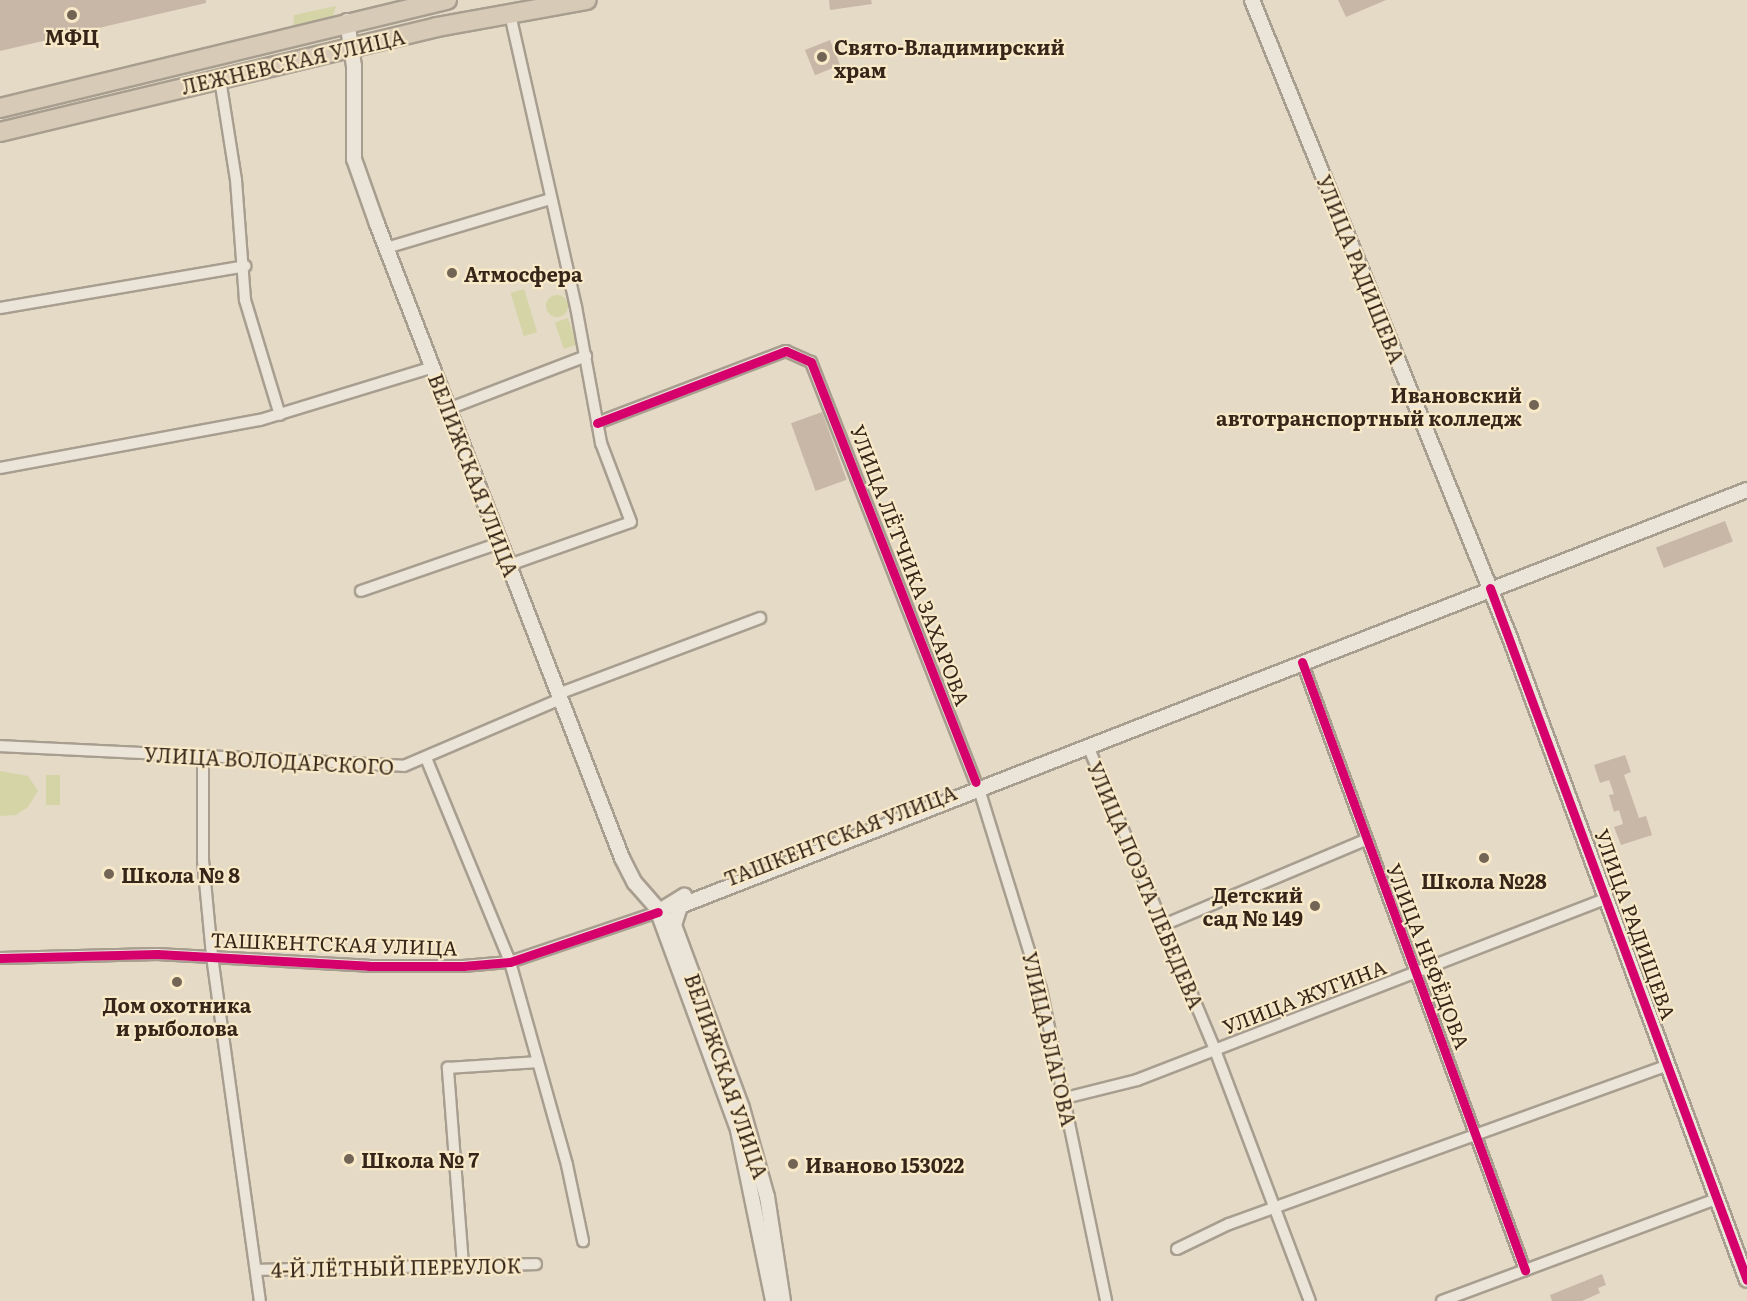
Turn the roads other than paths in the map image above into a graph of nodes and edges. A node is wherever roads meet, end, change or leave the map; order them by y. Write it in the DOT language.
graph roads {
  1 [pos="587,0"];
  2 [pos="1252,0"];
  3 [pos="437,1"];
  4 [pos="510,13"];
  5 [pos="347,21"];
  6 [pos="351,47"];
  7 [pos="220,79"];
  8 [pos="45,97"];
  9 [pos="0,108"];
  10 [pos="50,119"];
  11 [pos="0,132"];
  12 [pos="550,199"];
  13 [pos="387,248"];
  14 [pos="245,266"];
  15 [pos="0,308"];
  16 [pos="586,356"];
  17 [pos="433,367"];
  18 [pos="448,409"];
  19 [pos="280,415"];
  20 [pos="597,423"];
  21 [pos="0,468"];
  22 [pos="1747,482"];
  23 [pos="1747,490"];
  24 [pos="500,543"];
  25 [pos="509,565"];
  26 [pos="1489,585"];
  27 [pos="361,591"];
  28 [pos="760,618"];
  29 [pos="1300,658"];
  30 [pos="559,696"];
  31 [pos="1087,742"];
  32 [pos="0,746"];
  33 [pos="203,756"];
  34 [pos="426,758"];
  35 [pos="977,785"];
  36 [pos="1366,840"];
  37 [pos="1608,898"];
  38 [pos="679,902"];
  39 [pos="666,920"];
  40 [pos="1161,926"];
  41 [pos="212,956"];
  42 [pos="0,958"];
  43 [pos="510,962"];
  44 [pos="1416,972"];
  45 [pos="1215,1050"];
  46 [pos="538,1062"];
  47 [pos="1668,1065"];
  48 [pos="1065,1098"];
  49 [pos="1478,1136"];
  50 [pos="1717,1199"];
  51 [pos="1276,1210"];
  52 [pos="583,1241"];
  53 [pos="1177,1250"];
  54 [pos="536,1264"];
  55 [pos="463,1265"];
  56 [pos="256,1270"];
  57 [pos="1525,1270"];
  58 [pos="1747,1280"];
  59 [pos="260,1301"];
  60 [pos="773,1301"];
  61 [pos="783,1301"];
  62 [pos="1106,1301"];
  63 [pos="1310,1301"];
  64 [pos="1442,1301"];
  1 -- 4 [label="highway, ЛЕЖНЕВСКАЯ УЛИЦА"];
  2 -- 26 [label="main road, УЛИЦА РАДИЩЕВА"];
  3 -- 5 [label="highway, ЛЕЖНЕВСКАЯ УЛИЦА"];
  4 -- 6 [label="highway, ЛЕЖНЕВСКАЯ УЛИЦА"];
  4 -- 12 [label="street"];
  5 -- 6 [label="main road, ВЕЛИЖСКАЯ УЛИЦА"];
  5 -- 8 [label="highway, ЛЕЖНЕВСКАЯ УЛИЦА"];
  6 -- 7 [label="highway, ЛЕЖНЕВСКАЯ УЛИЦА"];
  6 -- 13 [label="main road, ВЕЛИЖСКАЯ УЛИЦА"];
  7 -- 10 [label="highway, ЛЕЖНЕВСКАЯ УЛИЦА"];
  7 -- 14 [label="street"];
  8 -- 9 [label="highway, ЛЕЖНЕВСКАЯ УЛИЦА"];
  8 -- 10 [label="highway"];
  10 -- 11 [label="highway, ЛЕЖНЕВСКАЯ УЛИЦА"];
  12 -- 13 [label="street"];
  12 -- 16 [label="street"];
  13 -- 17 [label="main road, ВЕЛИЖСКАЯ УЛИЦА"];
  14 -- 15 [label="street"];
  14 -- 19 [label="street"];
  16 -- 18 [label="street"];
  16 -- 20 [label="street"];
  17 -- 18 [label="main road, ВЕЛИЖСКАЯ УЛИЦА"];
  17 -- 19 [label="street"];
  18 -- 24 [label="main road, ВЕЛИЖСКАЯ УЛИЦА"];
  19 -- 21 [label="street"];
  20 -- 25 [label="street"];
  20 -- 35 [label="street, УЛИЦА ЛЁТЧИКА ЗАХАРОВА"];
  22 -- 26 [label="main road, ТАШКЕНТСКАЯ УЛИЦА"];
  23 -- 26 [label="main road, ТАШКЕНТСКАЯ УЛИЦА"];
  24 -- 25 [label="main road, ВЕЛИЖСКАЯ УЛИЦА"];
  24 -- 27 [label="street"];
  25 -- 30 [label="main road, ВЕЛИЖСКАЯ УЛИЦА"];
  26 -- 29 [label="main road, ТАШКЕНТСКАЯ УЛИЦА"];
  26 -- 37 [label="main road, УЛИЦА РАДИЩЕВА"];
  28 -- 30 [label="street, УЛИЦА ВОЛОДАРСКОГО"];
  29 -- 31 [label="main road, ТАШКЕНТСКАЯ УЛИЦА"];
  29 -- 36 [label="street, УЛИЦА НЕФЁДОВА"];
  30 -- 34 [label="street, УЛИЦА ВОЛОДАРСКОГО"];
  30 -- 39 [label="main road, ВЕЛИЖСКАЯ УЛИЦА"];
  31 -- 35 [label="main road, ТАШКЕНТСКАЯ УЛИЦА"];
  31 -- 40 [label="street, УЛИЦА ПОЭТА ЛЕБЕДЕВА"];
  32 -- 33 [label="street, УЛИЦА ВОЛОДАРСКОГО"];
  33 -- 34 [label="street, УЛИЦА ВОЛОДАРСКОГО"];
  33 -- 41 [label="street"];
  34 -- 43 [label="street"];
  35 -- 38 [label="main road, ТАШКЕНТСКАЯ УЛИЦА"];
  35 -- 48 [label="street, УЛИЦА БЛАГОВА"];
  36 -- 40 [label="street"];
  36 -- 44 [label="street, УЛИЦА НЕФЁДОВА"];
  37 -- 44 [label="street, УЛИЦА ЖУГИНА"];
  37 -- 47 [label="main road, УЛИЦА РАДИЩЕВА"];
  38 -- 39 [label="main road, ТАШКЕНТСКАЯ УЛИЦА"];
  38 -- 39 [label="main road"];
  39 -- 43 [label="street, ТАШКЕНТСКАЯ УЛИЦА"];
  39 -- 60 [label="main road, ВЕЛИЖСКАЯ УЛИЦА"];
  39 -- 61 [label="main road, ВЕЛИЖСКАЯ УЛИЦА"];
  40 -- 45 [label="street, УЛИЦА ПОЭТА ЛЕБЕДЕВА"];
  41 -- 42 [label="street, ТАШКЕНТСКАЯ УЛИЦА"];
  41 -- 43 [label="street, ТАШКЕНТСКАЯ УЛИЦА"];
  41 -- 56 [label="street"];
  43 -- 46 [label="street"];
  44 -- 45 [label="street, УЛИЦА ЖУГИНА"];
  44 -- 49 [label="street, УЛИЦА НЕФЁДОВА"];
  45 -- 48 [label="street, УЛИЦА ЖУГИНА"];
  45 -- 51 [label="street, УЛИЦА ПОЭТА ЛЕБЕДЕВА"];
  46 -- 52 [label="street"];
  46 -- 55 [label="street"];
  47 -- 49 [label="street"];
  47 -- 50 [label="main road, УЛИЦА РАДИЩЕВА"];
  48 -- 62 [label="street, УЛИЦА БЛАГОВА"];
  49 -- 51 [label="street"];
  49 -- 57 [label="street, УЛИЦА НЕФЁДОВА"];
  50 -- 57 [label="street"];
  50 -- 58 [label="main road, УЛИЦА РАДИЩЕВА"];
  51 -- 53 [label="street"];
  51 -- 63 [label="street, УЛИЦА ПОЭТА ЛЕБЕДЕВА"];
  54 -- 55 [label="street, 4-Й ЛЁТНЫЙ ПЕРЕУЛОК"];
  55 -- 56 [label="street, 4-Й ЛЁТНЫЙ ПЕРЕУЛОК"];
  56 -- 59 [label="street"];
  57 -- 64 [label="street"];
}
